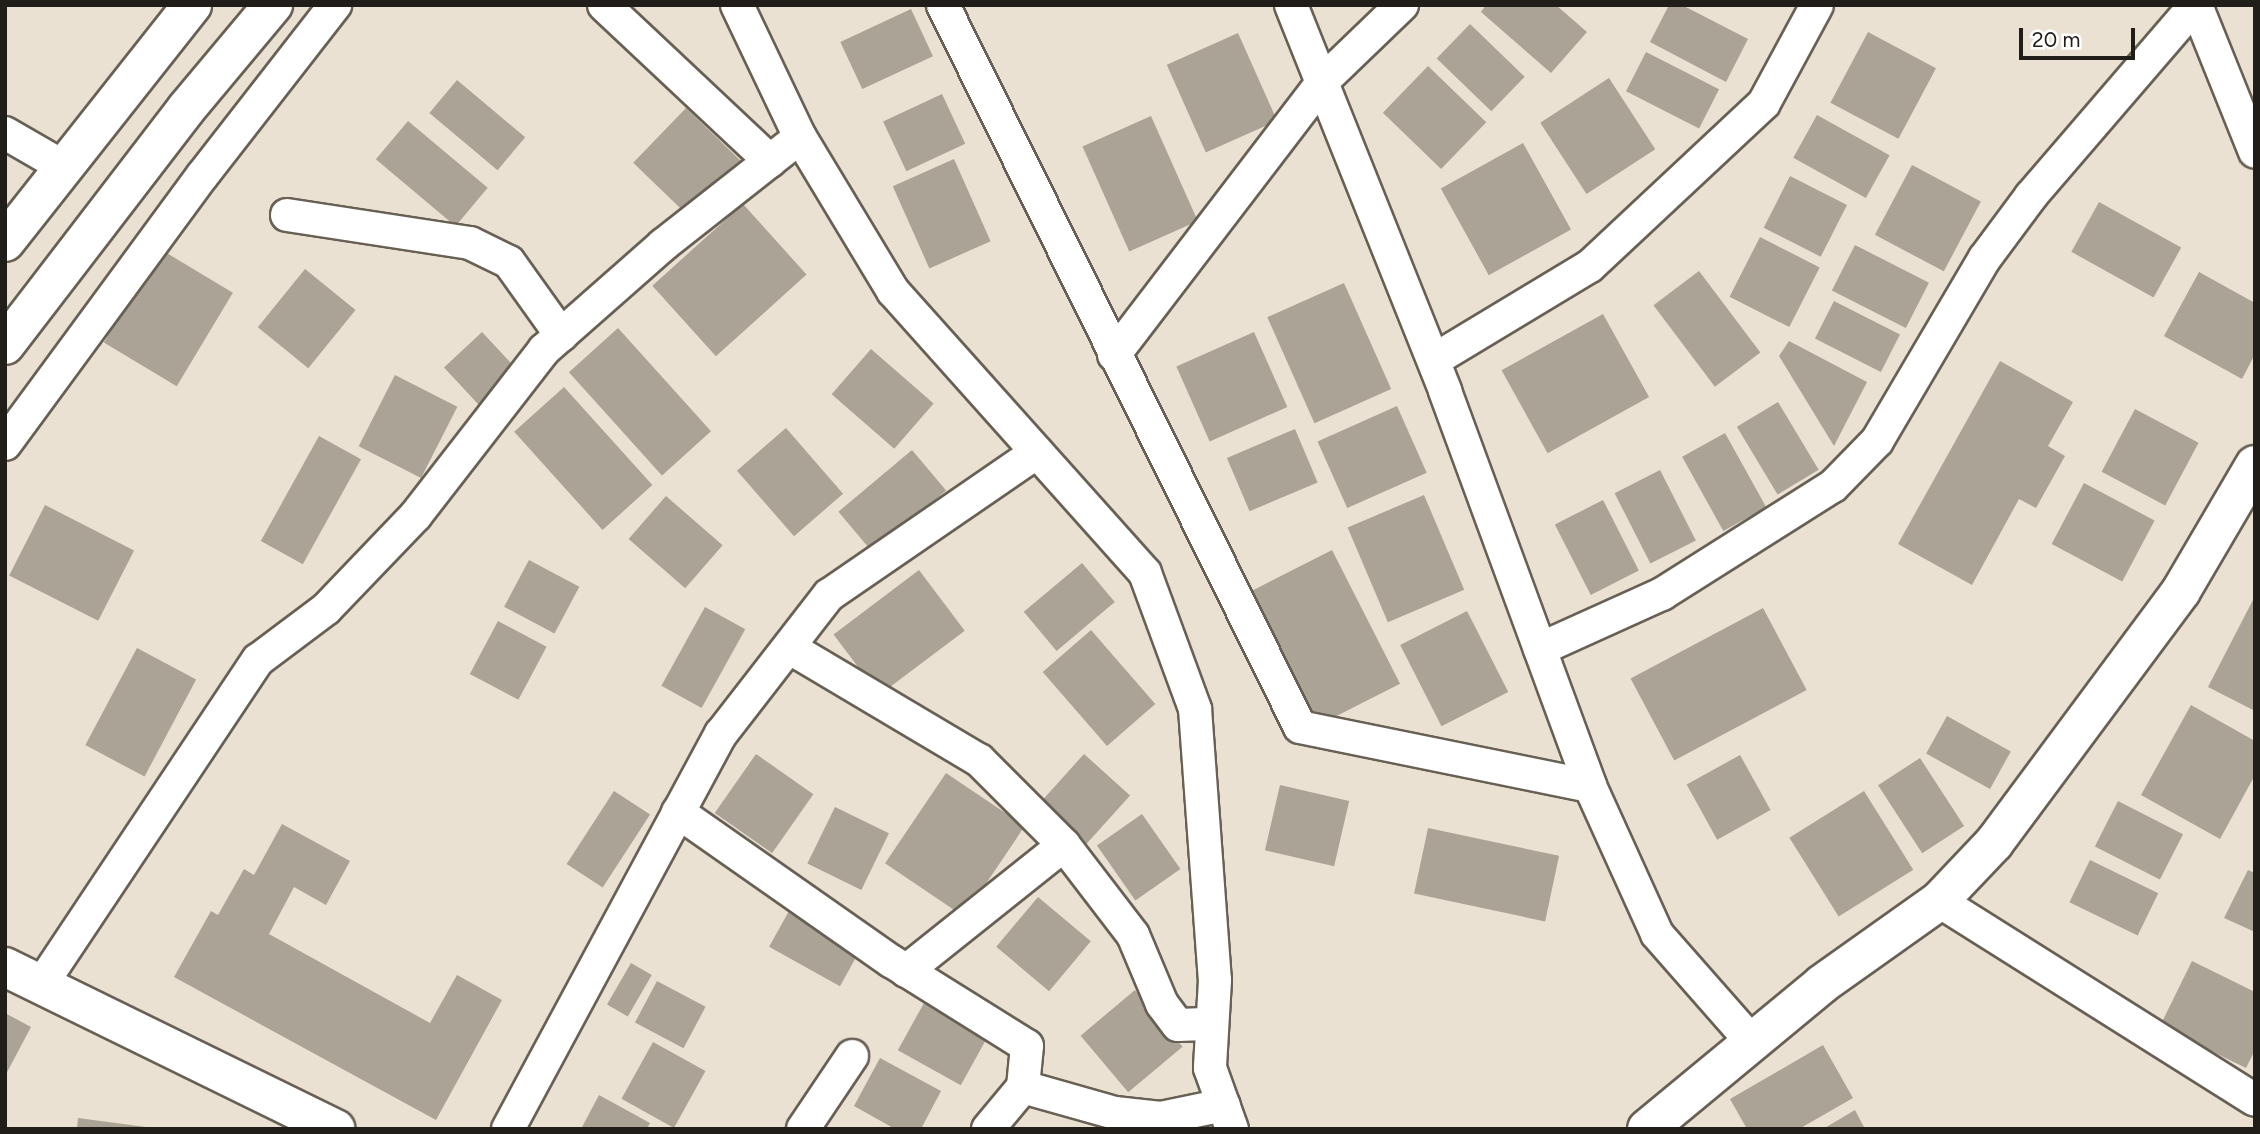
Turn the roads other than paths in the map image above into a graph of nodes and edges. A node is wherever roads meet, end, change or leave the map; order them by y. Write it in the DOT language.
graph roads {
  1 [pos="192,5"];
  2 [pos="273,5"];
  3 [pos="335,5"];
  4 [pos="604,5"];
  5 [pos="737,5"];
  6 [pos="943,5"];
  7 [pos="1292,5"];
  8 [pos="1402,5"];
  9 [pos="1817,5"];
  10 [pos="2196,5"];
  11 [pos="1325,79"];
  12 [pos="5,133"];
  13 [pos="800,137"];
  14 [pos="2255,152"];
  15 [pos="770,161"];
  16 [pos="64,167"];
  17 [pos="287,215"];
  18 [pos="5,242"];
  19 [pos="561,335"];
  20 [pos="5,345"];
  21 [pos="1114,355"];
  22 [pos="1434,360"];
  23 [pos="5,444"];
  24 [pos="1037,452"];
  25 [pos="2255,465"];
  26 [pos="790,649"];
  27 [pos="1540,649"];
  28 [pos="1590,786"];
  29 [pos="678,812"];
  30 [pos="1064,845"];
  31 [pos="1939,901"];
  32 [pos="5,967"];
  33 [pos="906,971"];
  34 [pos="41,985"];
  35 [pos="1212,1024"];
  36 [pos="1752,1042"];
  37 [pos="852,1056"];
  38 [pos="1023,1087"];
  39 [pos="2255,1100"];
  40 [pos="1228,1117"];
  41 [pos="1669,1122"];
  42 [pos="335,1129"];
  43 [pos="508,1129"];
  44 [pos="803,1129"];
  45 [pos="988,1129"];
  1 -- 16 [label="street"];
  2 -- 20 [label="street"];
  3 -- 23 [label="street"];
  4 -- 15 [label="street"];
  5 -- 13 [label="street"];
  6 -- 21 [label="street"];
  7 -- 11 [label="street"];
  8 -- 11 [label="street"];
  9 -- 22 [label="street"];
  10 -- 14 [label="street"];
  10 -- 27 [label="street"];
  11 -- 21 [label="street"];
  11 -- 22 [label="street"];
  12 -- 16 [label="street"];
  13 -- 15 [label="street"];
  13 -- 24 [label="street"];
  15 -- 19 [label="street"];
  16 -- 18 [label="street"];
  17 -- 19 [label="street"];
  19 -- 34 [label="street"];
  21 -- 28 [label="street"];
  22 -- 27 [label="street"];
  24 -- 26 [label="street"];
  24 -- 35 [label="street"];
  25 -- 31 [label="street"];
  26 -- 29 [label="street"];
  26 -- 30 [label="street"];
  27 -- 28 [label="street"];
  28 -- 36 [label="street"];
  29 -- 33 [label="street"];
  29 -- 43 [label="street"];
  30 -- 33 [label="street"];
  30 -- 35 [label="street"];
  31 -- 36 [label="street"];
  31 -- 39 [label="street"];
  32 -- 34 [label="street"];
  33 -- 38 [label="street"];
  34 -- 42 [label="street"];
  35 -- 40 [label="street"];
  36 -- 41 [label="street"];
  37 -- 44 [label="street"];
  38 -- 40 [label="street"];
  38 -- 45 [label="street"];
}
